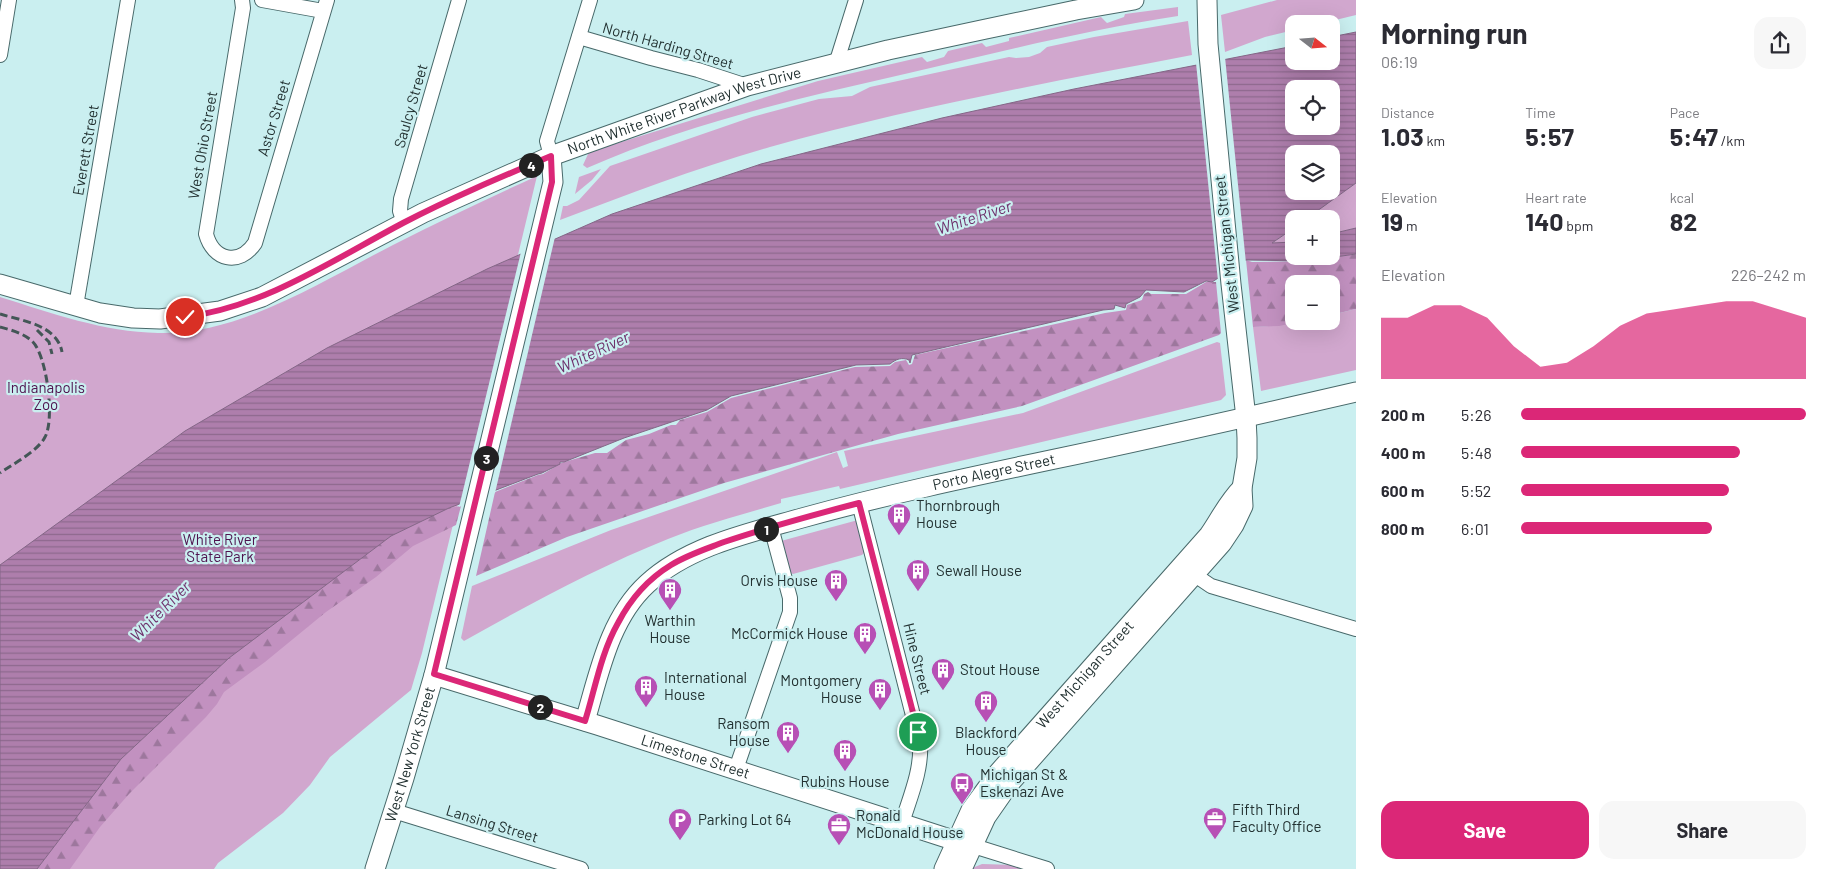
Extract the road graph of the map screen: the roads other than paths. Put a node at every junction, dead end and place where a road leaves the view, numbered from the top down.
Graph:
1 (9, 0) edge
2 (128, 0) edge
3 (242, 0) edge
4 (262, 0) edge
5 (459, 0) edge
6 (590, 0) edge
7 (856, 0) edge
8 (1134, 0) edge
9 (325, 5) edge
10 (1207, 6) edge
11 (579, 37) junction
12 (0, 55) edge
13 (836, 64) junction
14 (747, 86) junction
15 (551, 156) junction
16 (404, 222) junction
17 (252, 246) joint
18 (0, 284) edge
19 (76, 306) junction
20 (1356, 392) edge
21 (1246, 418) junction
22 (859, 503) junction
23 (771, 527) junction
24 (1188, 570) junction
25 (1356, 629) edge
26 (434, 674) junction
27 (585, 721) junction
28 (736, 769) junction
29 (394, 811) junction
30 (902, 823) junction
31 (964, 843) junction
32 (376, 869) edge
33 (580, 869) edge
34 (944, 869) edge
35 (962, 869) edge
36 (1047, 869) edge

1 - 12 street
2 - 19 street, Everett Street
3 - 17 street, West Ohio Street
4 - 9 street
5 - 16 street, Saulcy Street
6 - 11 street, West New York Street
7 - 13 street
8 - 13 main road, North White River Parkway West Drive
9 - 17 street, Astor Street
10 - 21 main road, West Michigan Street
11 - 14 street, North Harding Street
11 - 15 street, West New York Street
13 - 14 main road, North White River Parkway West Drive
14 - 15 main road, North White River Parkway West Drive
15 - 16 main road, North White River Parkway West Drive
15 - 26 main road, West New York Street
16 - 19 main road, North White River Parkway West Drive
18 - 19 main road, North White River Parkway West Drive
20 - 21 main road, Porto Alegre Street
21 - 22 main road, Porto Alegre Street
21 - 24 main road, West Michigan Street
22 - 23 main road, Porto Alegre Street
22 - 30 street, Hine Street
23 - 27 main road, Porto Alegre Street
23 - 28 street
24 - 25 street
24 - 31 main road, West Michigan Street
26 - 27 main road, Limestone Street
26 - 29 main road, West New York Street
27 - 28 main road, Limestone Street
28 - 30 main road, Limestone Street
29 - 32 main road, West New York Street
29 - 33 street, Lansing Street
30 - 31 main road, Limestone Street
31 - 34 main road, West Michigan Street
31 - 35 main road, West Michigan Street
31 - 36 street

